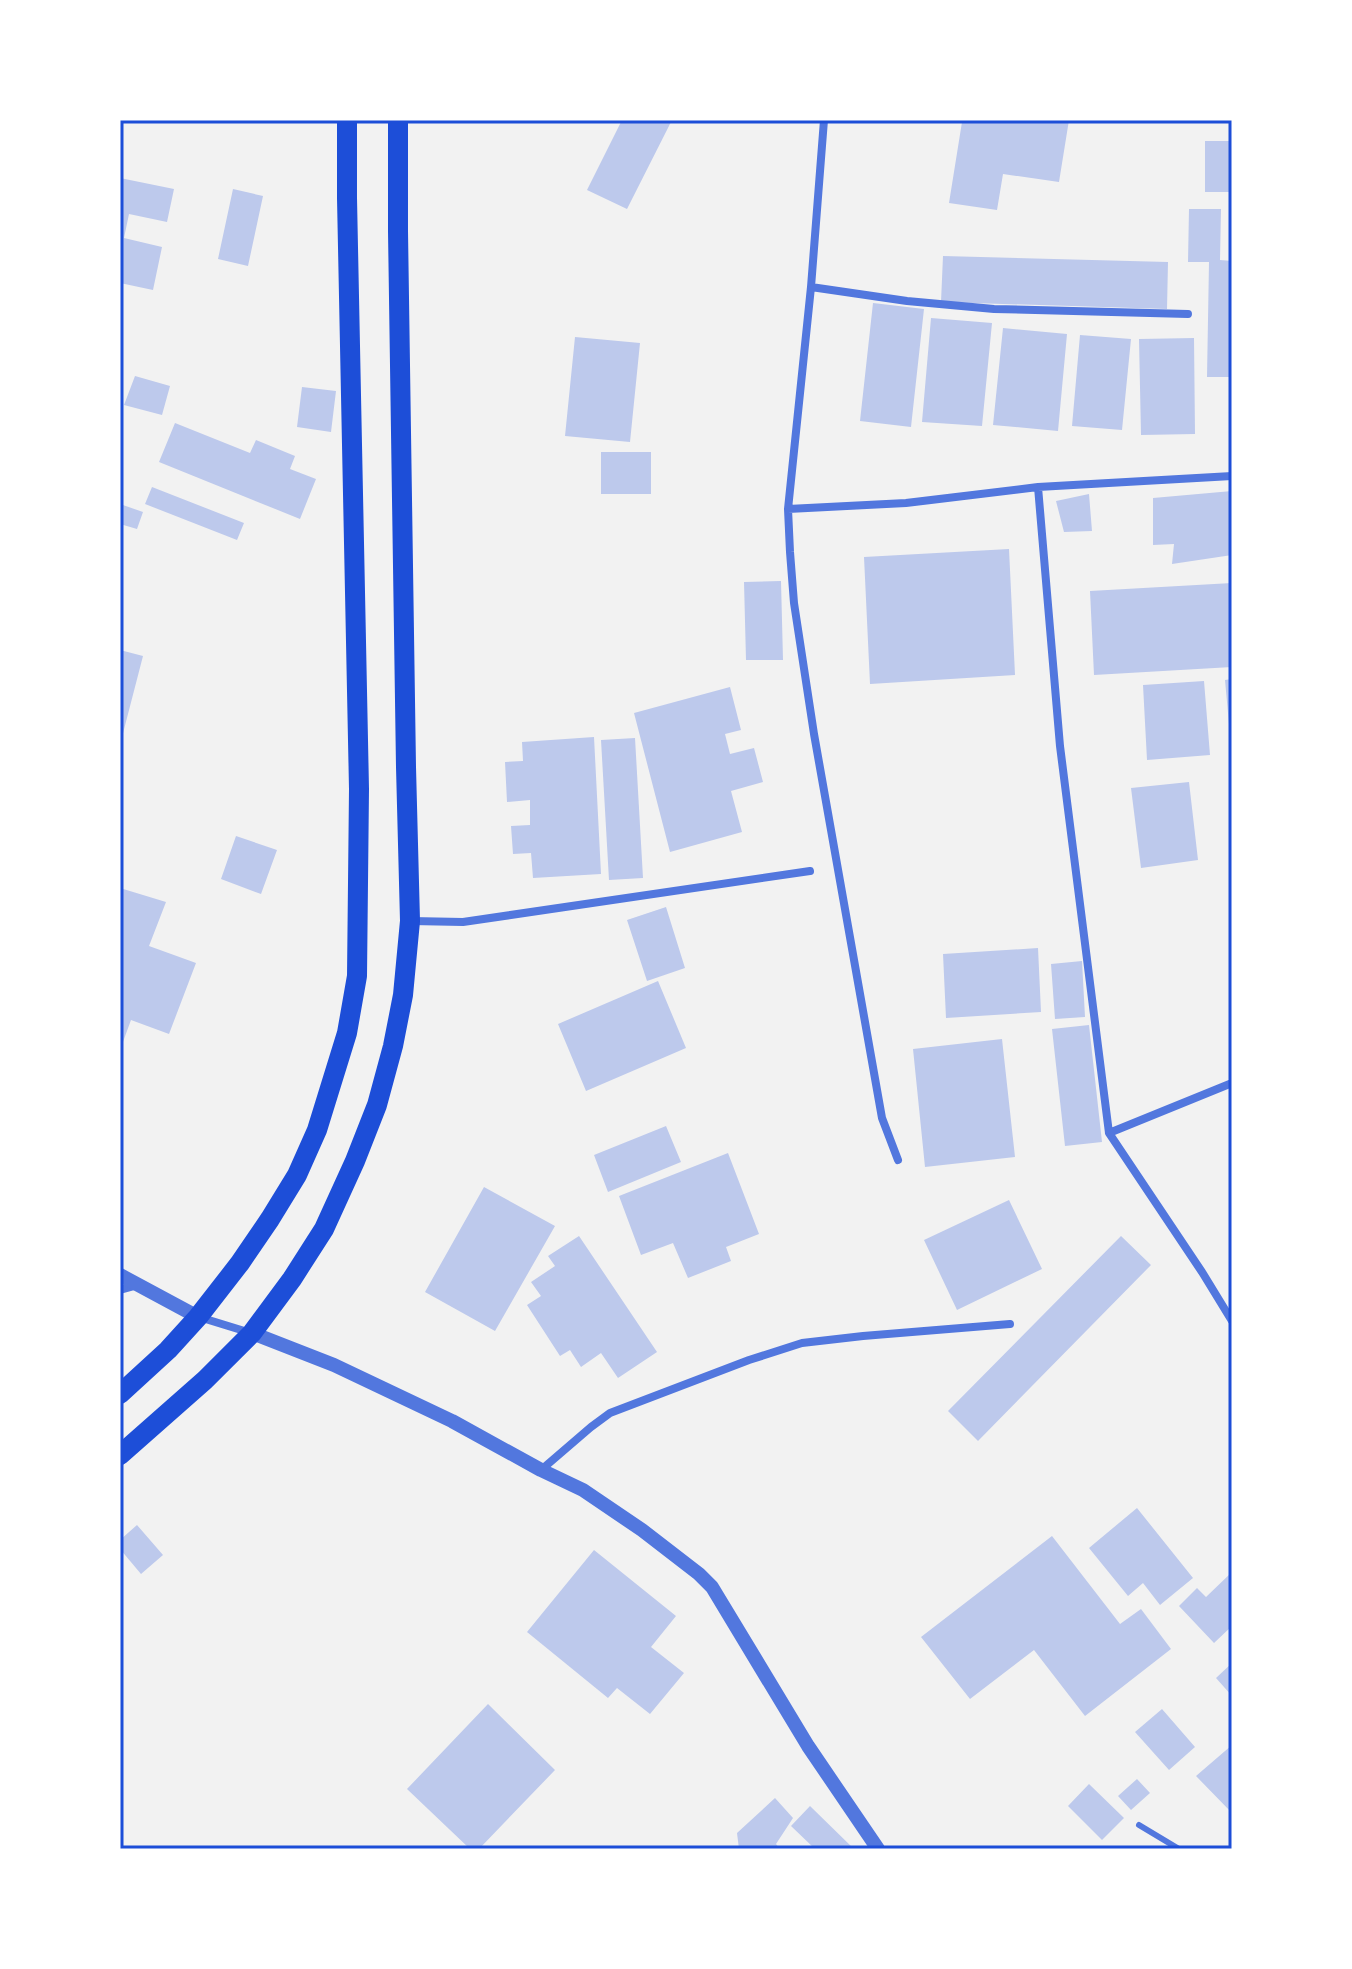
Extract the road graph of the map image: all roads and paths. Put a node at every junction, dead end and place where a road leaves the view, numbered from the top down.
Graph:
1 (347, 120) edge
2 (398, 120) edge
3 (824, 120) edge
4 (811, 287) junction
5 (1188, 314) dead end
6 (1232, 476) edge
7 (1038, 487) junction
8 (788, 509) junction
9 (810, 871) dead end
10 (410, 921) junction
11 (1232, 1083) edge
12 (1109, 1133) junction
13 (898, 1160) dead end
14 (120, 1275) edge
15 (138, 1285) junction
16 (120, 1290) edge
17 (198, 1317) junction
18 (1232, 1321) edge
19 (1010, 1324) dead end
20 (252, 1333) junction
21 (120, 1394) edge
22 (120, 1455) edge
23 (541, 1470) junction
24 (1139, 1825) dead end
25 (878, 1849) edge
26 (1179, 1849) edge

1 - 17 main road
2 - 10 main road
3 - 4 street
4 - 5 street
4 - 8 street
6 - 7 street
7 - 8 street
7 - 12 street
8 - 13 street
9 - 10 street
10 - 20 main road
11 - 12 street
12 - 18 street
14 - 15 street
15 - 16 street
15 - 17 street
17 - 20 street
17 - 21 main road
19 - 23 street
20 - 22 main road
20 - 23 street
23 - 25 street
24 - 26 lane

